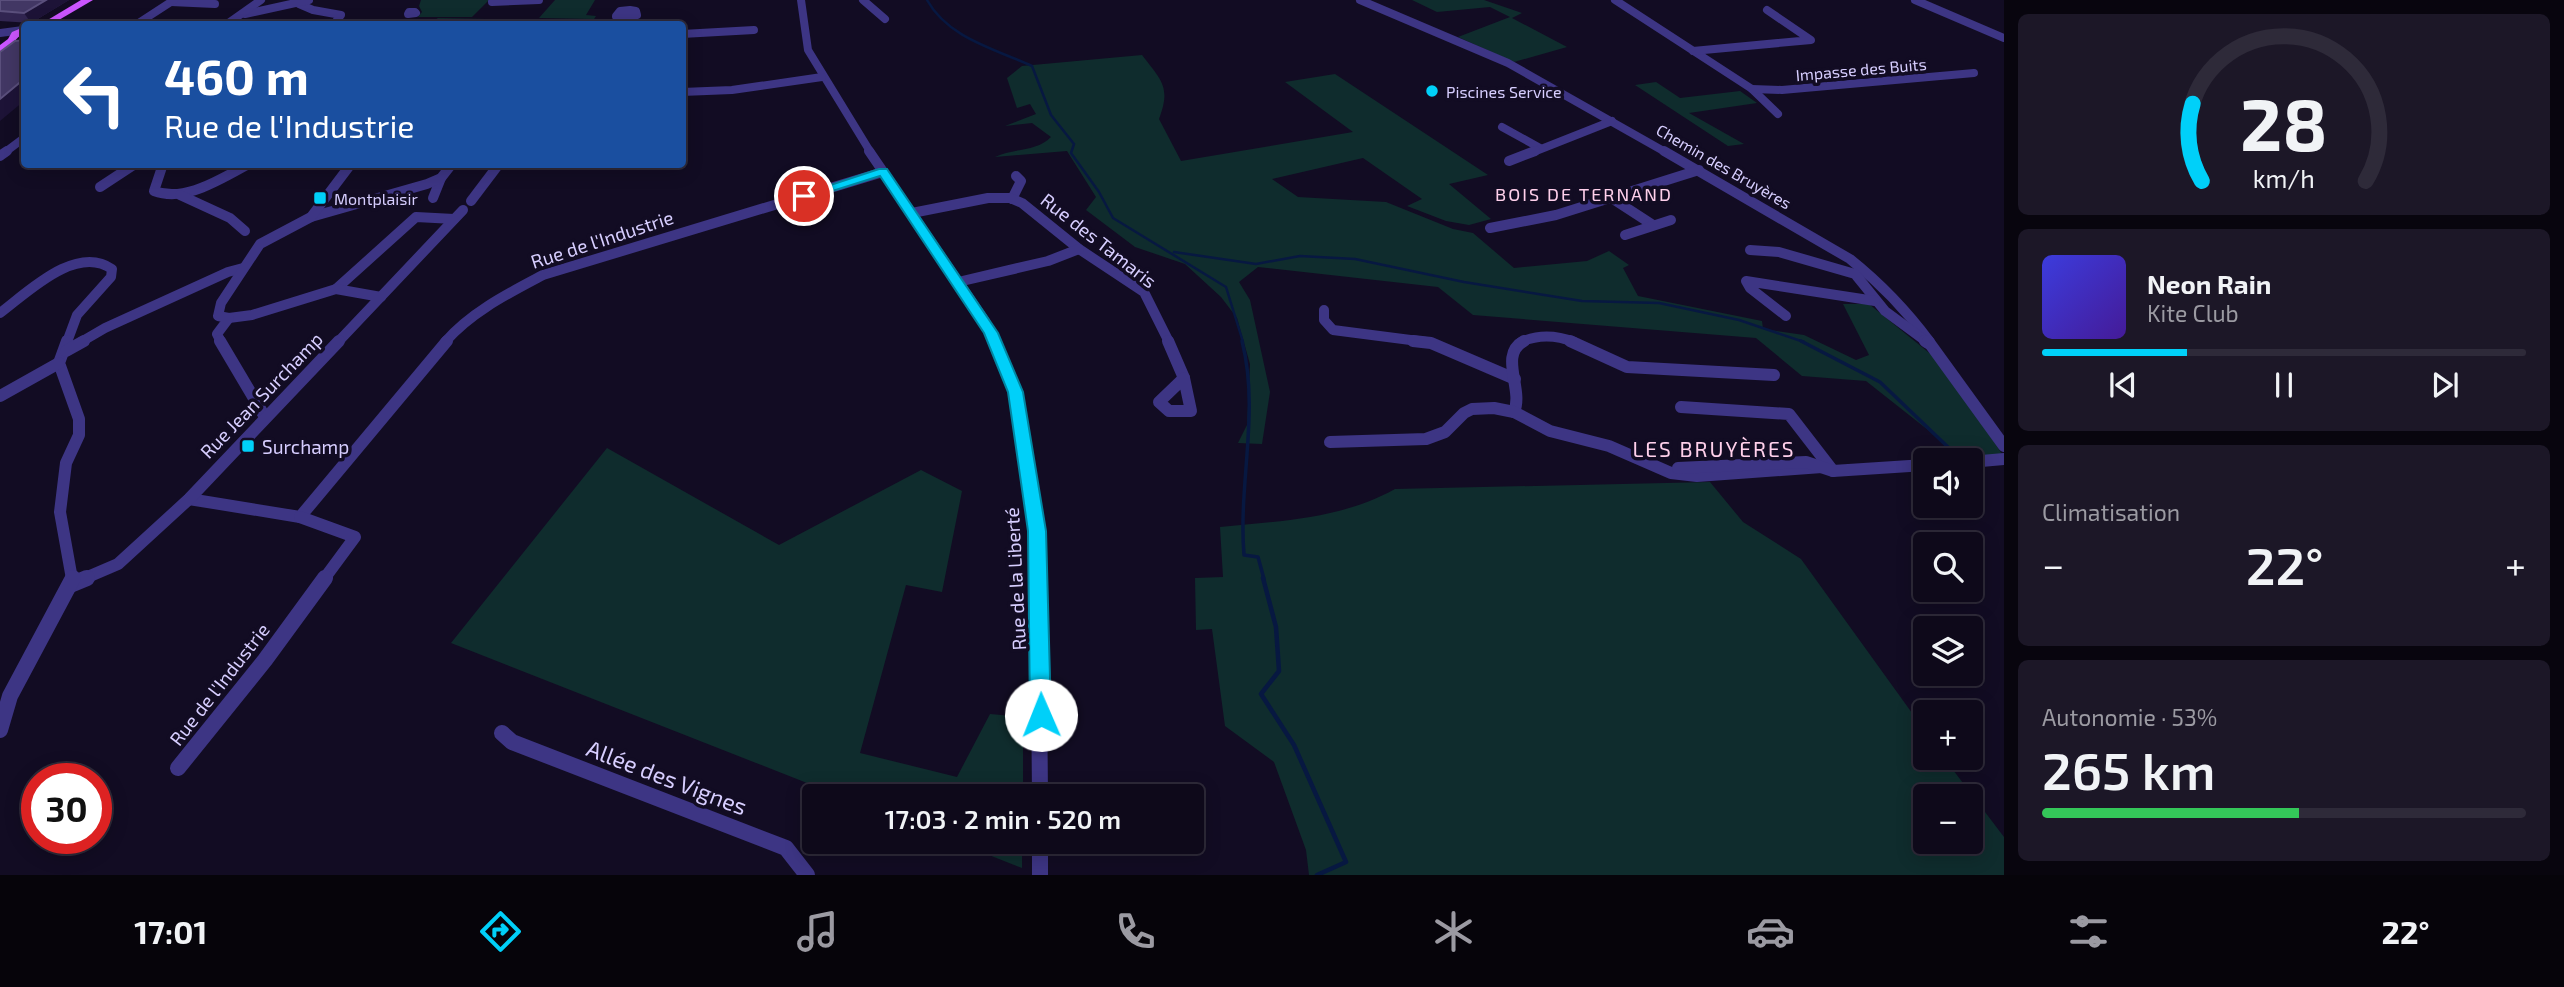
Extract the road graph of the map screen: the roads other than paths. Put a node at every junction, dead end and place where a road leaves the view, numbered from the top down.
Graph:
1 (81, 0) edge
2 (88, 0) edge
3 (261, 0) edge
4 (309, 0) edge
5 (539, 0) edge
6 (801, 0) edge
7 (863, 0) edge
8 (1360, 0) edge
9 (1615, 0) edge
10 (1915, 0) edge
11 (172, 1) edge
12 (633, 1) edge
13 (419, 2) dead end
14 (492, 2) dead end
15 (215, 4) dead end
16 (299, 4) junction
17 (623, 10) dead end
18 (1767, 10) dead end
19 (412, 12) dead end
20 (245, 14) junction
21 (885, 19) dead end
22 (45, 21) edge
23 (51, 21) edge
24 (142, 21) edge
25 (232, 21) edge
26 (336, 21) edge
27 (754, 30) dead end
28 (686, 34) edge
29 (16, 35) edge
30 (2004, 38) edge
31 (0, 51) edge
32 (1693, 51) junction
33 (1974, 73) dead end
34 (822, 77) junction
35 (1752, 89) junction
36 (686, 92) edge
37 (1777, 114) dead end
38 (1612, 121) junction
39 (1502, 127) dead end
40 (21, 140) edge
41 (1540, 148) junction
42 (2, 151) edge
43 (1509, 161) dead end
44 (129, 168) edge
45 (163, 168) edge
46 (240, 168) edge
47 (348, 168) edge
48 (450, 168) edge
49 (496, 168) edge
50 (1699, 170) junction
51 (883, 172) junction
52 (1016, 176) dead end
53 (441, 178) junction
54 (100, 187) dead end
55 (180, 195) junction
56 (433, 198) dead end
57 (1012, 199) junction
58 (1613, 199) junction
59 (425, 207) dead end
60 (912, 213) junction
61 (416, 217) junction
62 (311, 218) junction
63 (454, 219) junction
64 (1671, 220) dead end
65 (1653, 225) junction
66 (1490, 228) dead end
67 (1625, 235) dead end
68 (260, 244) junction
69 (1079, 249) junction
70 (1750, 250) dead end
71 (243, 268) junction
72 (1858, 271) junction
73 (958, 282) junction
74 (336, 289) junction
75 (381, 297) junction
76 (1875, 301) junction
77 (1324, 310) dead end
78 (0, 313) edge
79 (1786, 316) dead end
80 (229, 318) junction
81 (75, 322) junction
82 (105, 328) junction
83 (1935, 347) junction
84 (62, 357) junction
85 (1774, 375) dead end
86 (1184, 379) junction
87 (1515, 379) junction
88 (0, 396) edge
89 (1681, 407) dead end
90 (1514, 412) junction
91 (265, 417) junction
92 (1330, 442) dead end
93 (2004, 446) edge
94 (2004, 459) edge
95 (1983, 461) edge
96 (1913, 465) edge
97 (1827, 469) junction
98 (189, 499) junction
99 (300, 517) junction
100 (70, 585) junction
101 (0, 730) edge
102 (502, 733) dead end
103 (178, 768) dead end
104 (1040, 784) edge
105 (1040, 854) edge
106 (807, 875) edge
107 (1040, 875) edge

1 - 22 main road
2 - 23 main road
3 - 20 street
4 - 16 street
5 - 14 street
6 - 34 street, Rue de la Liberté
7 - 21 street
8 - 38 street, Chemin des Bruyères
9 - 32 street
10 - 30 street
11 - 15 street
11 - 24 street
12 - 17 street
13 - 19 street
16 - 20 street
16 - 26 street
18 - 32 street
20 - 25 street
27 - 28 street
29 - 31 main road
32 - 35 street
33 - 35 street, Impasse des Buits
34 - 36 street
34 - 51 street, Rue de la Liberté
35 - 37 street
38 - 41 street
38 - 50 street, Chemin des Bruyères
39 - 41 street
40 - 42 street
41 - 43 street
44 - 54 street
45 - 55 street
46 - 55 street
47 - 62 street
48 - 53 street
49 - 63 street, Rue Jean Surchamp
50 - 58 street
50 - 72 street, Chemin des Bruyères
51 - 60 street, Rue de la Liberté
51 - 99 street, Rue de l'Industrie
52 - 57 street
53 - 56 street
53 - 62 street
55 - 68 street
57 - 60 street, Rue des Tamaris
57 - 69 street, Rue des Tamaris
58 - 65 street
58 - 66 street
59 - 61 street
60 - 73 street, Rue de la Liberté
61 - 63 street
61 - 74 street
62 - 68 street
63 - 75 street, Rue Jean Surchamp
64 - 65 street
65 - 67 street
68 - 71 street
69 - 73 street
69 - 86 street, Rue des Tamaris
70 - 72 street
71 - 80 street
71 - 82 street
72 - 76 street
72 - 83 street, Chemin des Bruyères
73 - 104 street, Rue de la Liberté
74 - 75 street
74 - 80 street
75 - 91 street, Rue Jean Surchamp
76 - 79 street
76 - 83 street
77 - 87 street
78 - 81 street
80 - 91 street
81 - 82 street
81 - 84 street
82 - 84 street
83 - 93 street, Chemin des Bruyères
84 - 88 street
84 - 100 street
85 - 87 street
86 - 86 street, Rue des Tamaris
87 - 90 street
89 - 97 street
90 - 92 street
90 - 97 street
91 - 98 street, Rue Jean Surchamp
94 - 95 street
96 - 97 street
98 - 99 street, Rue de l'Industrie
98 - 100 street, Rue Jean Surchamp
99 - 103 street, Rue de l'Industrie
100 - 101 street
102 - 106 street, Allée des Vignes
105 - 107 street

